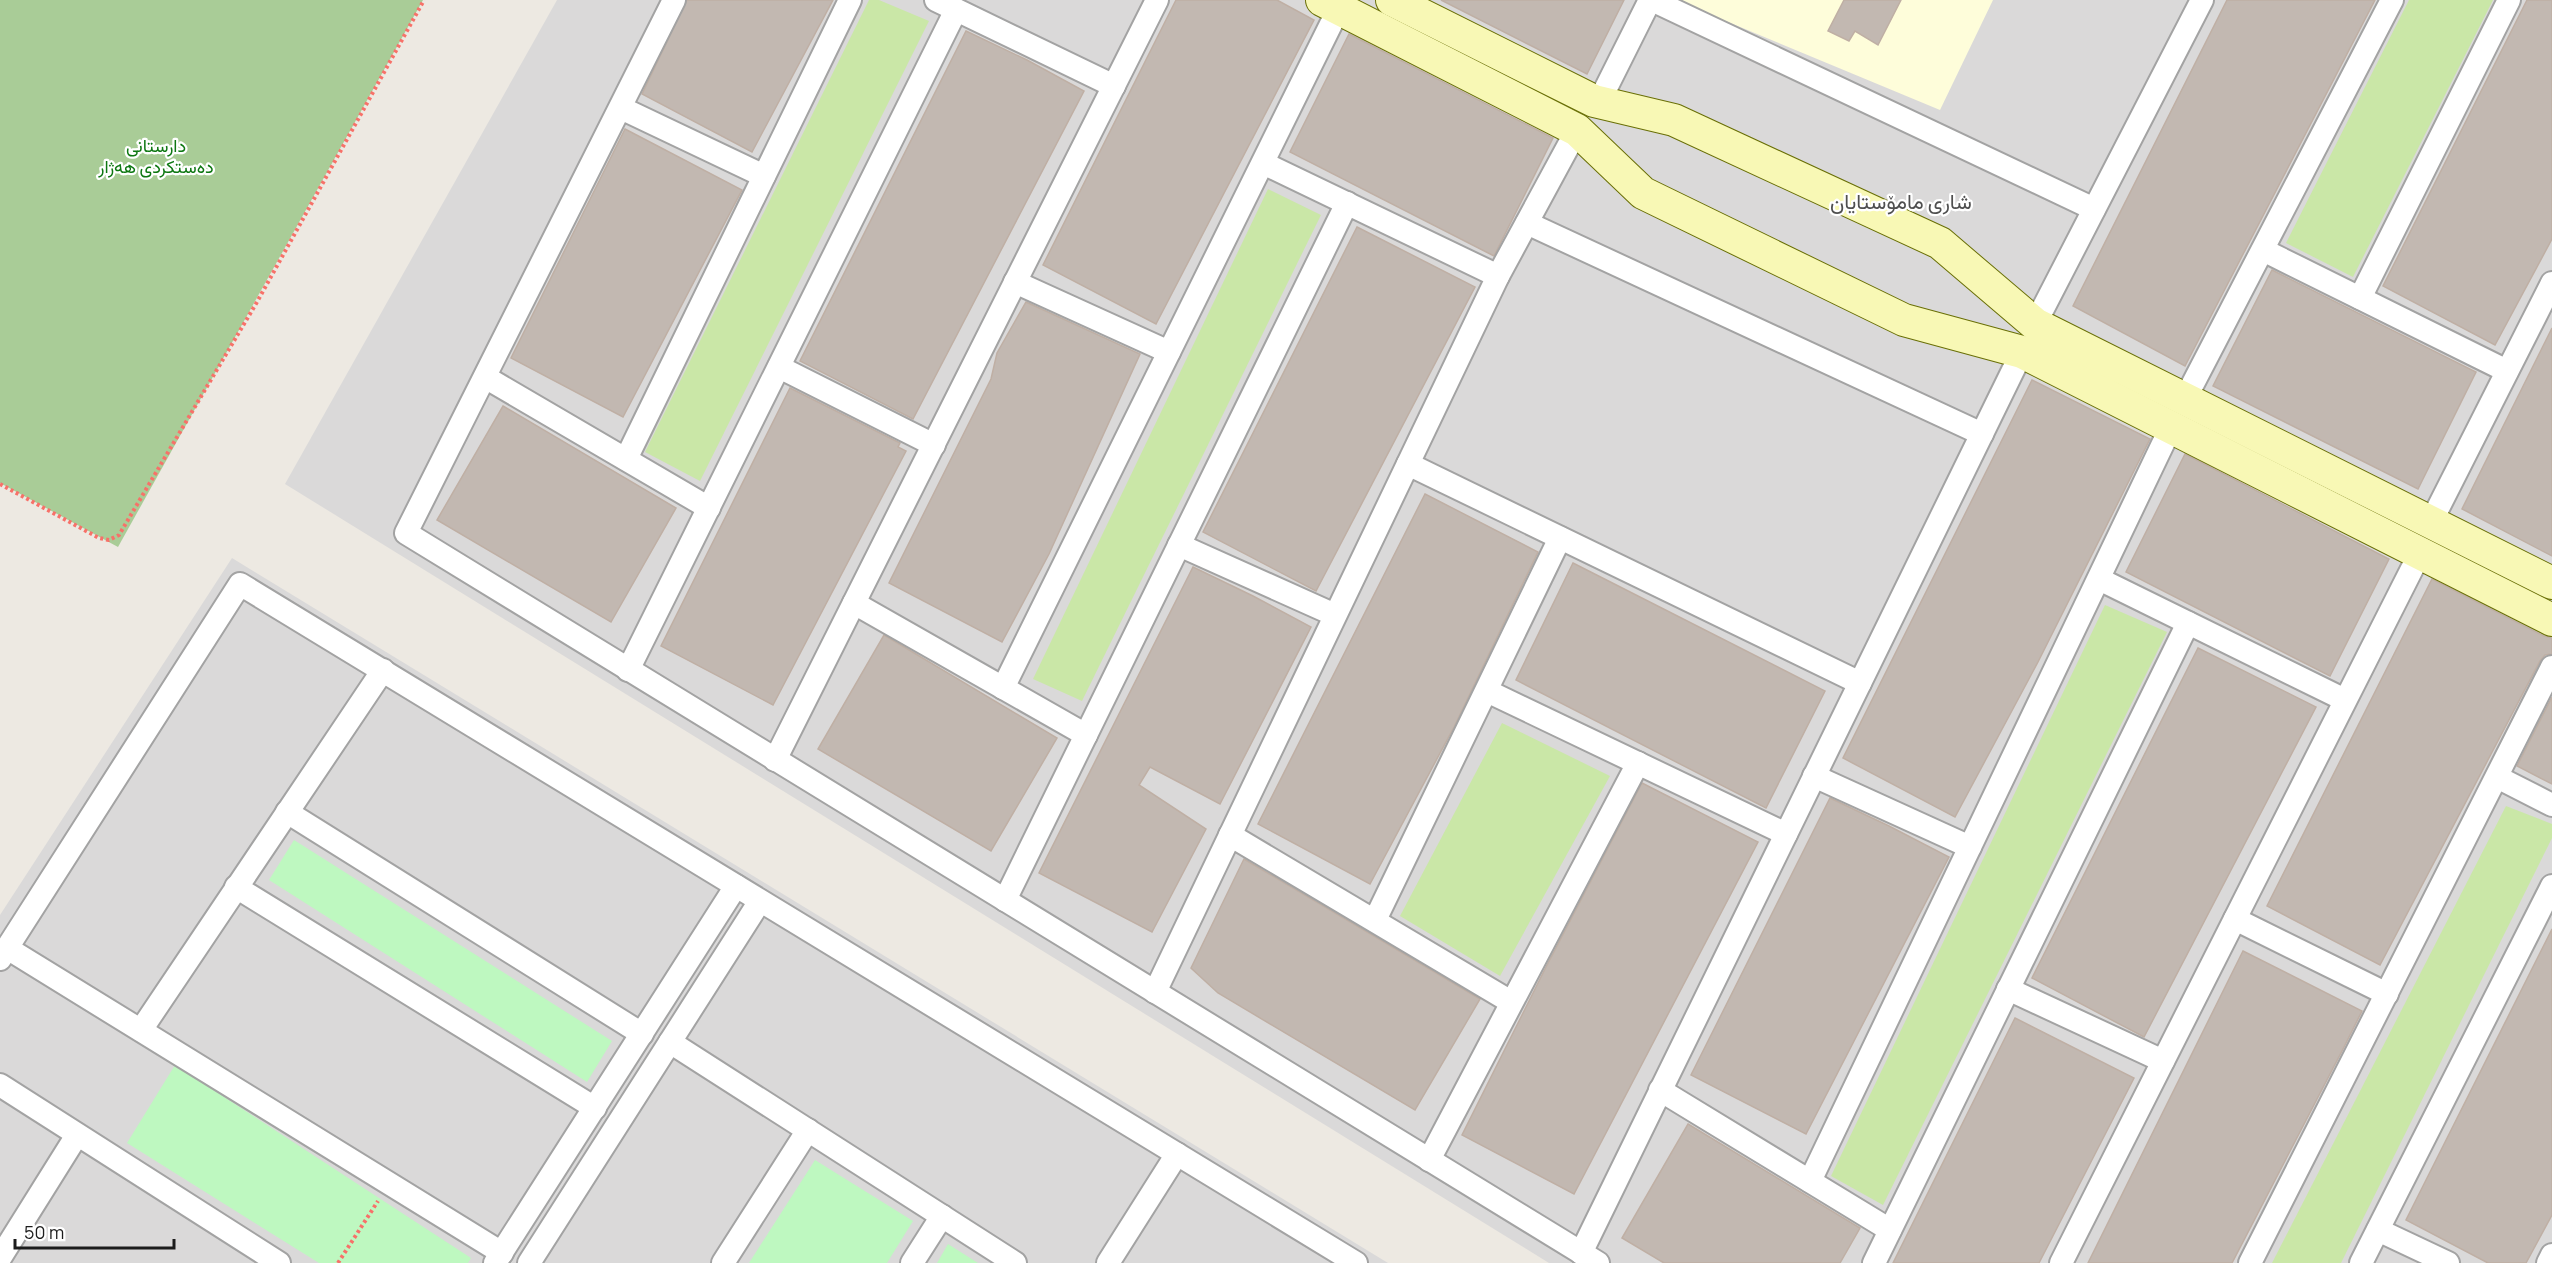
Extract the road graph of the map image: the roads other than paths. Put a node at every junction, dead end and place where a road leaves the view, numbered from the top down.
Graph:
1 (674, 0) edge
2 (850, 0) edge
3 (936, 0) edge
4 (1157, 0) edge
5 (1392, 0) edge
6 (1651, 0) edge
7 (2202, 0) edge
8 (2392, 0) edge
9 (2509, 0) edge
10 (1331, 4) edge
11 (957, 10) junction
12 (1114, 86) junction
13 (1599, 102) junction
14 (621, 108) junction
15 (1577, 130) junction
16 (1263, 162) junction
17 (764, 176) junction
18 (1347, 203) junction
19 (2094, 209) junction
20 (1527, 223) junction
21 (2263, 250) junction
22 (1498, 276) junction
23 (1016, 282) junction
24 (2552, 283) edge
25 (2360, 298) junction
26 (2035, 324) junction
27 (1169, 352) junction
28 (2022, 352) junction
29 (2098, 355) junction
30 (779, 368) junction
31 (2507, 371) junction
32 (485, 377) junction
33 (2084, 384) junction
34 (2185, 399) junction
35 (2171, 427) junction
36 (1982, 434) junction
37 (934, 445) junction
38 (626, 459) junction
39 (1408, 464) junction
40 (709, 508) junction
41 (2431, 522) junction
42 (1560, 538) junction
43 (1179, 545) junction
44 (2420, 553) junction
45 (2099, 579) junction
46 (2552, 583) edge
47 (854, 603) junction
48 (1335, 615) junction
49 (2552, 620) edge
50 (2188, 623) junction
51 (2552, 667) edge
52 (382, 670) junction
53 (628, 670) junction
54 (1860, 683) junction
55 (1003, 688) junction
56 (1487, 691) junction
57 (2345, 700) junction
58 (1086, 735) junction
59 (776, 760) junction
60 (1638, 763) junction
61 (1814, 776) junction
62 (2497, 777) junction
63 (2552, 805) edge
64 (287, 812) junction
65 (1786, 834) junction
66 (1230, 835) junction
67 (1970, 847) junction
68 (736, 886) junction
69 (2552, 886) edge
70 (236, 887) junction
71 (1005, 900) junction
72 (760, 901) junction
73 (2235, 919) junction
74 (1375, 921) junction
75 (4, 953) edge
76 (2008, 989) junction
77 (1155, 992) junction
78 (2387, 994) junction
79 (1511, 1002) junction
80 (661, 1004) junction
81 (685, 1019) junction
82 (141, 1030) junction
83 (642, 1034) junction
84 (670, 1042) junction
85 (2163, 1061) junction
86 (0, 1085) edge
87 (1660, 1090) junction
88 (595, 1108) junction
89 (808, 1130) junction
90 (77, 1135) junction
91 (1177, 1154) junction
92 (1429, 1160) junction
93 (555, 1169) junction
94 (1810, 1181) junction
95 (580, 1184) junction
96 (942, 1216) junction
97 (1890, 1230) junction
98 (2378, 1230) junction
99 (2552, 1255) edge
100 (0, 1258) edge
101 (499, 1258) edge
102 (1589, 1258) edge
103 (279, 1263) edge
104 (529, 1263) edge
105 (723, 1263) edge
106 (912, 1263) edge
107 (1015, 1263) edge
108 (1108, 1263) edge
109 (1356, 1263) edge
110 (1874, 1263) edge
111 (2061, 1263) edge
112 (2250, 1263) edge
113 (2361, 1263) edge
114 (2448, 1263) edge
115 (2548, 1263) edge

1 - 14 street
2 - 17 street
3 - 11 street
4 - 12 street
5 - 13 street
6 - 13 street
6 - 19 street
7 - 19 street
8 - 21 street
9 - 25 street
10 - 15 street
10 - 16 street
11 - 12 street
11 - 30 street
12 - 23 street
13 - 26 street
14 - 17 street
14 - 32 street
15 - 20 street
15 - 28 street
16 - 18 street
16 - 27 street
17 - 38 street
18 - 22 street
18 - 43 street
19 - 26 street
20 - 22 street
20 - 36 street
21 - 25 street
21 - 34 street
22 - 39 street
23 - 27 street
23 - 37 street
24 - 31 street
25 - 31 street
26 - 29 street
27 - 55 street
28 - 33 street
28 - 36 street
29 - 33 street
29 - 34 street
30 - 37 street
30 - 40 street
31 - 41 street
32 - 38 street
32 - 53 street
33 - 35 street
34 - 41 street
35 - 44 street
35 - 45 street
36 - 54 street
37 - 47 street
38 - 40 street
39 - 42 street
39 - 48 street
40 - 53 street
41 - 46 street
42 - 54 street
42 - 56 street
43 - 48 street
43 - 58 street
44 - 49 street
44 - 57 street
45 - 50 street
45 - 67 street
47 - 55 street
47 - 59 street
48 - 66 street
50 - 57 street
50 - 76 street
51 - 62 street
52 - 64 street
52 - 68 street
52 - 75 street
53 - 59 street
54 - 61 street
55 - 58 street
56 - 60 street
56 - 74 street
57 - 73 street
58 - 71 street
59 - 71 street
60 - 65 street
60 - 79 street
61 - 65 street
61 - 67 street
62 - 63 street
62 - 78 street
64 - 70 street
64 - 83 street
65 - 87 street
66 - 74 street
66 - 77 street
67 - 94 street
68 - 72 street
68 - 80 street
69 - 98 street
70 - 82 street
70 - 88 street
71 - 77 street
72 - 81 street
72 - 91 street
73 - 78 street
73 - 85 street
74 - 79 street
75 - 82 street
76 - 85 street
76 - 97 street
77 - 92 street
78 - 112 street
79 - 92 street
80 - 81 street
80 - 83 street
81 - 84 street
82 - 101 street
83 - 88 street
84 - 89 street
84 - 95 street
85 - 111 street
86 - 90 street
87 - 94 street
87 - 102 street
88 - 93 street
89 - 96 street
89 - 105 street
90 - 100 street
90 - 103 street
91 - 108 street
91 - 109 street
92 - 102 street
93 - 95 street
93 - 101 street
94 - 97 street
95 - 104 street
96 - 106 street
96 - 107 street
97 - 110 street
98 - 113 street
98 - 114 street
99 - 115 street

